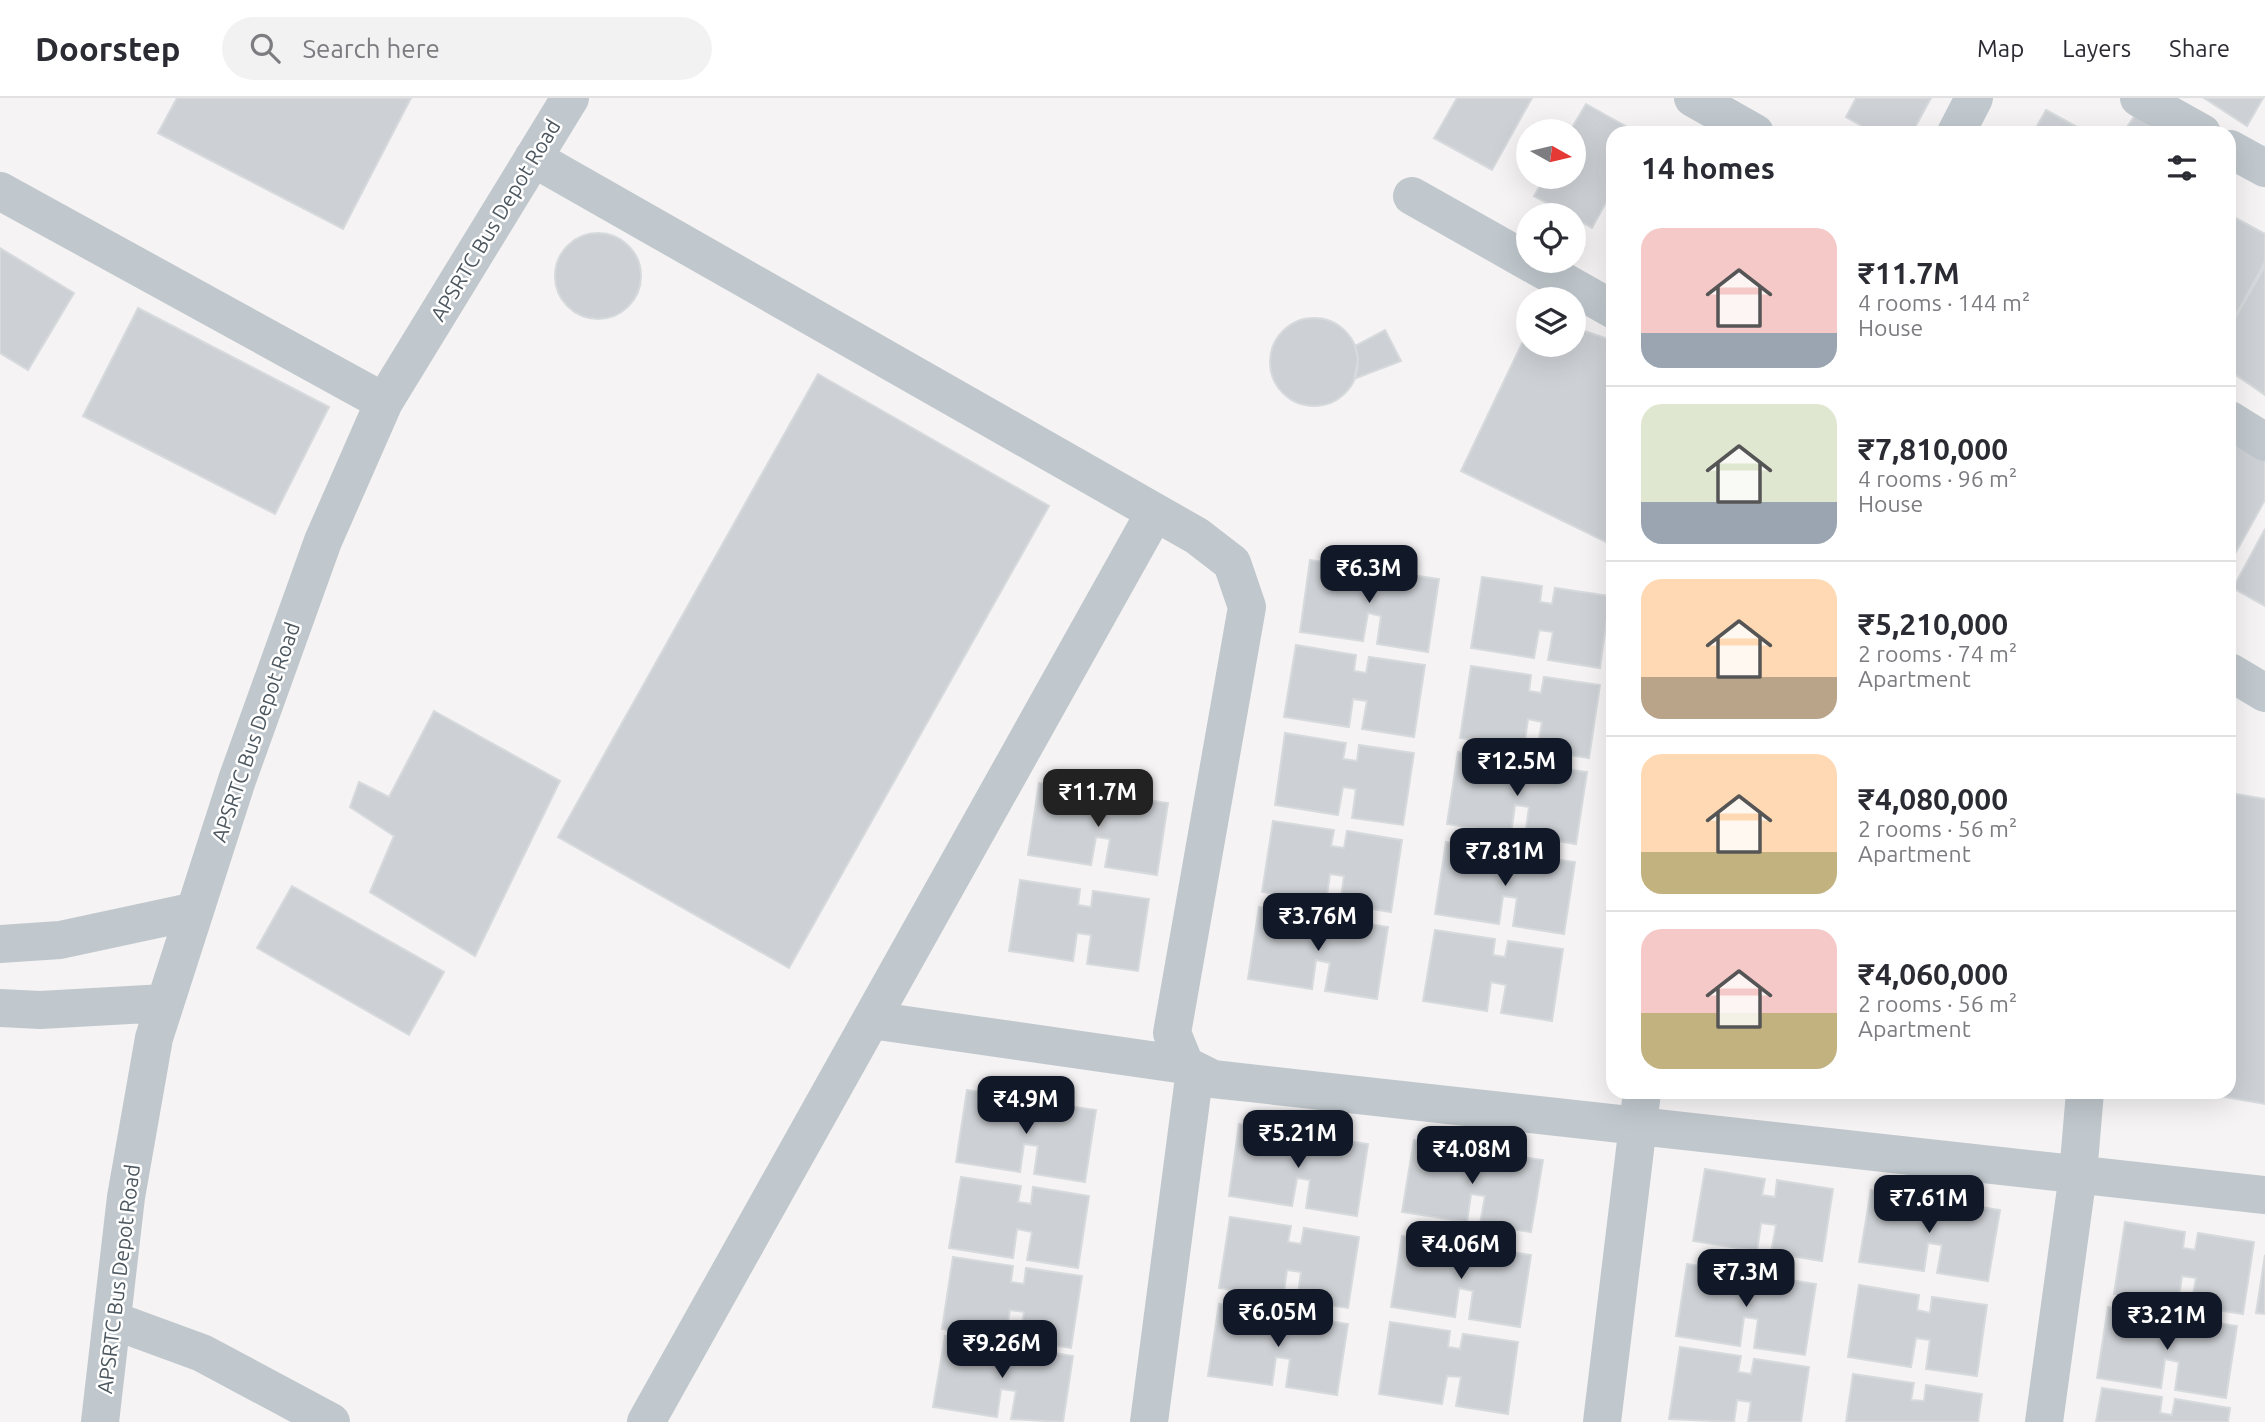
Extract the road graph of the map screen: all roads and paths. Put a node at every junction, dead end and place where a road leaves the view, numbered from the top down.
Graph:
1 (570, 98) edge
2 (1693, 98) edge
3 (1974, 98) edge
4 (2139, 98) edge
5 (1743, 126) edge
6 (1960, 126) edge
7 (2189, 126) edge
8 (2236, 152) edge
9 (533, 158) junction
10 (2265, 168) edge
11 (0, 191) edge
12 (1412, 196) dead end
13 (1606, 305) edge
14 (384, 402) junction
15 (2236, 424) edge
16 (2265, 442) edge
17 (1155, 512) junction
18 (2236, 676) edge
19 (2265, 693) edge
20 (195, 911) junction
21 (0, 944) edge
22 (165, 1003) junction
23 (0, 1009) edge
24 (871, 1020) junction
25 (1190, 1068) junction
26 (2084, 1099) edge
27 (1640, 1109) edge
28 (2078, 1174) junction
29 (2265, 1195) edge
30 (112, 1320) junction
31 (100, 1422) edge
32 (331, 1422) edge
33 (646, 1422) edge
34 (1149, 1422) edge
35 (1602, 1422) edge
36 (2044, 1422) edge

1 - 9 street, APSRTC Bus Depot Road
2 - 5 street
3 - 6 street
4 - 7 street
8 - 10 street
9 - 14 street, APSRTC Bus Depot Road
9 - 17 street
11 - 14 street
12 - 13 street
14 - 20 street, APSRTC Bus Depot Road
15 - 16 street
17 - 24 street
17 - 25 street
18 - 19 street
20 - 21 street
20 - 22 street, APSRTC Bus Depot Road
22 - 23 street
22 - 30 street, APSRTC Bus Depot Road
24 - 25 street
24 - 33 street
25 - 27 street
25 - 34 street
26 - 28 street
27 - 28 street
27 - 35 street
28 - 29 street
28 - 36 street
30 - 31 street, APSRTC Bus Depot Road
30 - 32 street

